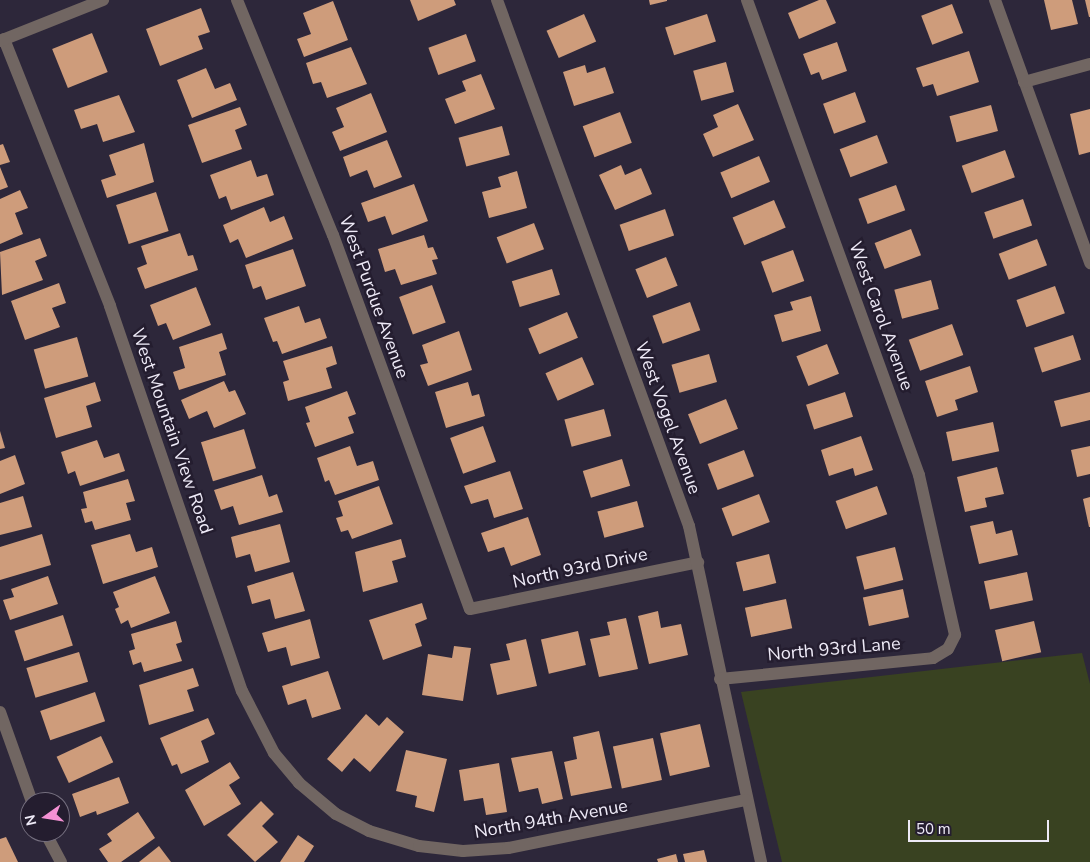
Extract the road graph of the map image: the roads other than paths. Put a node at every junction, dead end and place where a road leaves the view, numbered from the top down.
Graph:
1 (103, 0) edge
2 (236, 0) edge
3 (497, 0) edge
4 (747, 0) edge
5 (995, 0) edge
6 (2, 40) edge
7 (1090, 64) edge
8 (1024, 82) junction
9 (1090, 263) edge
10 (698, 562) junction
11 (470, 609) joint
12 (948, 649) joint
13 (720, 679) junction
14 (0, 712) edge
15 (28, 792) edge
16 (746, 800) junction
17 (336, 814) joint
18 (50, 842) edge
19 (61, 862) edge
20 (761, 862) edge

1 - 6 street
2 - 11 street, West Purdue Avenue
3 - 10 street, West Vogel Avenue
4 - 12 street, West Carol Avenue
5 - 8 street
6 - 17 street, West Mountain View Road
7 - 8 street
8 - 9 street
10 - 11 street, North 93rd Drive
10 - 13 street, West Vogel Avenue
12 - 13 street, North 93rd Lane
13 - 16 street, West Vogel Avenue
14 - 15 street
16 - 17 street, North 94th Avenue
16 - 20 street, West Vogel Avenue
18 - 19 street

